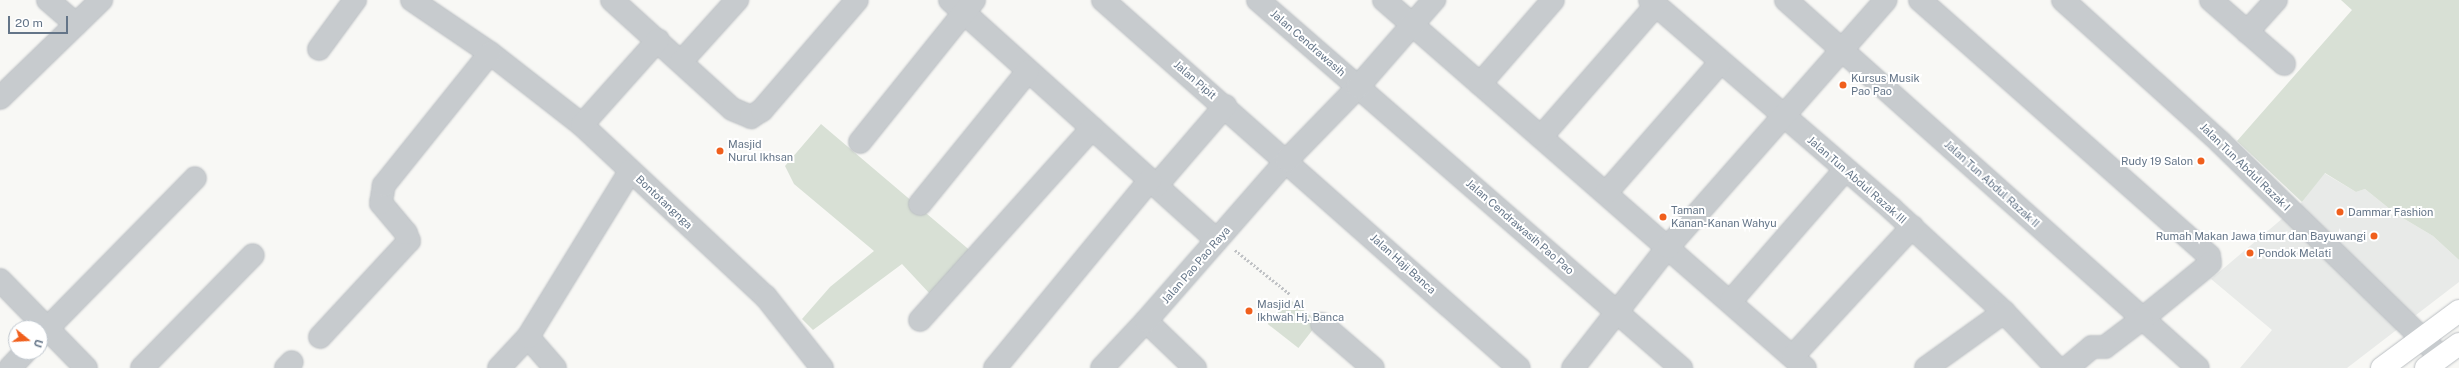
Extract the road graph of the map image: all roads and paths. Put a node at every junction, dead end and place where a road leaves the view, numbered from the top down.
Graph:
1 (48, 0) edge
2 (101, 0) edge
3 (355, 0) edge
4 (412, 0) edge
5 (613, 0) edge
6 (737, 0) edge
7 (857, 0) edge
8 (1103, 0) edge
9 (1258, 0) edge
10 (1384, 0) edge
11 (1434, 0) edge
12 (1553, 0) edge
13 (1786, 0) edge
14 (1886, 0) edge
15 (1920, 0) edge
16 (2063, 0) edge
17 (2211, 0) edge
18 (2276, 0) edge
19 (1653, 2) edge
20 (962, 4) edge
21 (76, 24) junction
22 (1412, 25) junction
23 (2247, 32) junction
24 (658, 40) junction
25 (319, 49) dead end
26 (1842, 50) junction
27 (490, 53) junction
28 (681, 62) junction
29 (1720, 63) junction
30 (2284, 64) dead end
31 (1028, 71) junction
32 (1480, 84) junction
33 (1358, 87) junction
34 (0, 98) edge
35 (1225, 106) junction
36 (1783, 115) junction
37 (582, 125) junction
38 (1092, 128) junction
39 (1541, 137) junction
40 (860, 142) dead end
41 (1287, 160) junction
42 (1845, 170) junction
43 (630, 171) junction
44 (195, 178) dead end
45 (1153, 183) junction
46 (1606, 193) junction
47 (920, 204) dead end
48 (1912, 227) junction
49 (1218, 239) junction
50 (1668, 247) junction
51 (253, 255) dead end
52 (0, 280) edge
53 (1290, 294) dead end
54 (1731, 301) junction
55 (1618, 311) junction
56 (2459, 311) edge
57 (2004, 312) junction
58 (2142, 319) junction
59 (34, 320) edge
60 (920, 320) dead end
61 (1146, 322) junction
62 (1322, 324) dead end
63 (48, 328) edge
64 (48, 335) edge
65 (320, 336) dead end
66 (528, 337) junction
67 (2422, 340) junction
68 (2459, 344) edge
69 (18, 360) edge
70 (1799, 362) edge
71 (2433, 363) edge
72 (10, 368) edge
73 (86, 368) edge
74 (142, 368) edge
75 (499, 368) edge
76 (555, 368) edge
77 (822, 368) edge
78 (995, 368) edge
79 (1102, 368) edge
80 (1195, 368) edge
81 (1373, 368) edge
82 (1519, 368) edge
83 (1573, 368) edge
84 (1681, 368) edge
85 (1926, 368) edge
86 (2057, 368) edge
87 (2067, 368) edge
88 (2198, 368) edge
89 (2382, 368) edge

1 - 21 street
2 - 21 street
3 - 25 street
4 - 27 street, Bontotangnga
5 - 24 street
6 - 28 street
7 - 28 street
8 - 35 street, Jalan Pipit
9 - 33 street, Jalan Cendrawasih
10 - 22 street
11 - 22 street, Jalan Pao Pao Raya
12 - 32 street
13 - 26 street, Jalan Tun Abdul Razak II
14 - 26 street
15 - 58 street
16 - 67 street, Jalan Tun Abdul Razak I
17 - 23 street
18 - 23 street
19 - 29 street, Jalan Tun Abdul Razak III
19 - 39 street
20 - 31 street
20 - 40 street
21 - 34 street
22 - 32 street
22 - 33 street, Jalan Pao Pao Raya
23 - 30 street
24 - 28 street
24 - 37 street
26 - 36 street
26 - 58 street, Jalan Tun Abdul Razak II
27 - 37 street, Bontotangnga
27 - 65 street
29 - 36 street, Jalan Tun Abdul Razak III
29 - 46 street
31 - 38 street
31 - 47 street
32 - 39 street
33 - 41 street, Jalan Pao Pao Raya
33 - 55 street, Jalan Cendrawasih Pao Pao
35 - 41 street, Jalan Pipit
35 - 45 street
36 - 42 street, Jalan Tun Abdul Razak III
36 - 50 street
37 - 43 street, Bontotangnga
38 - 45 street
38 - 60 street
39 - 46 street
41 - 49 street, Jalan Pao Pao Raya
41 - 82 street, Jalan Haji Banca
42 - 48 street, Jalan Tun Abdul Razak III
42 - 54 street
43 - 66 street
43 - 77 street, Bontotangnga
44 - 63 street
45 - 49 street
45 - 78 street
46 - 50 street
48 - 57 street, Jalan Tun Abdul Razak III
48 - 70 street
49 - 53 path
49 - 61 street, Jalan Pao Pao Raya
50 - 54 street
50 - 55 street
51 - 74 street
52 - 59 street
54 - 70 street
55 - 83 street
55 - 84 street, Jalan Cendrawasih Pao Pao
56 - 67 main road
57 - 85 street
57 - 86 street, Jalan Tun Abdul Razak III
58 - 87 street
58 - 88 street, Jalan Tun Abdul Razak II
61 - 79 street, Jalan Pao Pao Raya
61 - 80 street
62 - 81 street
64 - 73 street
66 - 75 street
66 - 76 street
67 - 71 street, Jalan Tun Abdul Razak I
67 - 89 main road
68 - 71 main road
69 - 72 street

